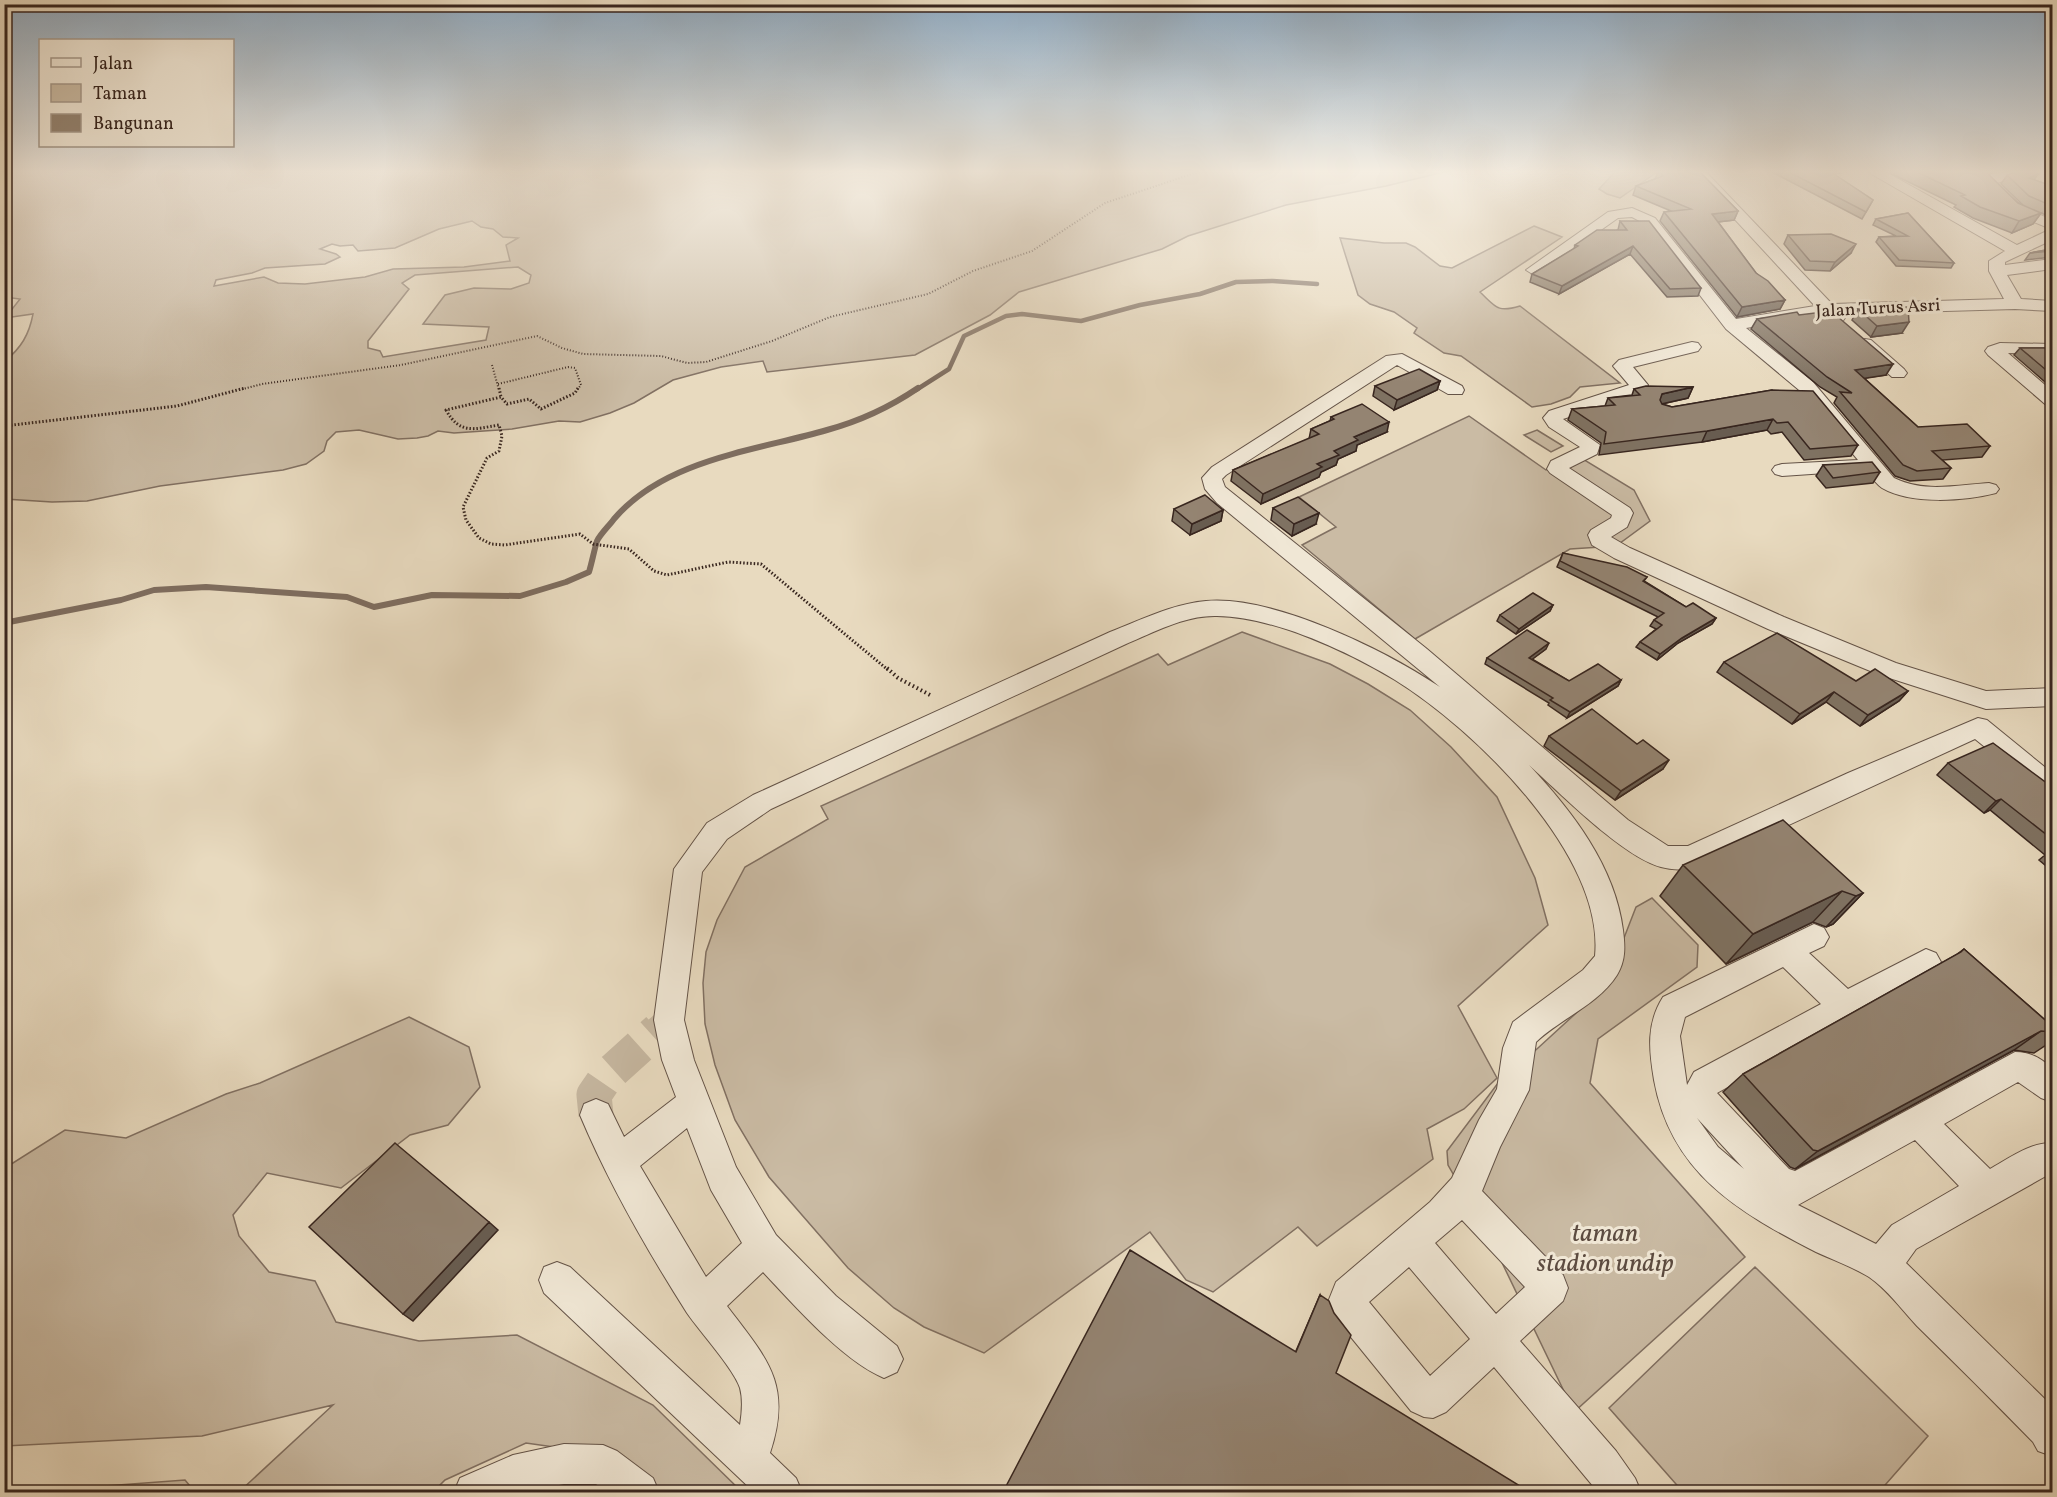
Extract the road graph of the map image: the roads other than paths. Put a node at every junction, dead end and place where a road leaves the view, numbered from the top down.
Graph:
1 (1574, 242) edge
2 (1666, 242) edge
3 (1766, 242) edge
4 (1969, 242) edge
5 (2002, 242) edge
6 (2035, 242) edge
7 (2017, 250) junction
8 (1990, 259) junction
9 (2052, 264) edge
10 (1534, 270) edge
11 (2015, 304) junction
12 (2052, 306) edge
13 (1826, 309) junction
14 (1732, 325) junction
15 (1692, 347) dead end
16 (2052, 349) edge
17 (1898, 373) dead end
18 (1806, 386) junction
19 (1455, 390) dead end
20 (1782, 390) edge
21 (2052, 400) edge
22 (1873, 463) junction
23 (1782, 470) dead end
24 (1989, 489) dead end
25 (2052, 697) edge
26 (1986, 700) junction
27 (1978, 727) junction
28 (2052, 787) edge
29 (1926, 962) dead end
30 (1844, 1006) junction
31 (2052, 1087) edge
32 (693, 1104) junction
33 (596, 1115) tunnel mouth
34 (1917, 1120) junction
35 (2052, 1160) edge
36 (619, 1162) junction
37 (1986, 1189) junction
38 (1462, 1195) junction
39 (1411, 1242) junction
40 (764, 1247) junction
41 (1882, 1265) junction
42 (557, 1280) dead end
43 (703, 1304) junction
44 (1497, 1340) junction
45 (884, 1359) dead end
46 (2052, 1437) edge
47 (748, 1459) junction
48 (474, 1492) edge
49 (639, 1492) edge
50 (782, 1492) edge
51 (1621, 1492) edge

1 - 10 street
2 - 14 street
3 - 13 street
4 - 8 street
5 - 7 street
6 - 7 street
7 - 8 street
8 - 9 street
8 - 11 street
11 - 12 street, Jalan Turus Asri
11 - 13 street, Jalan Turus Asri
13 - 14 street, Jalan Turus Asri
13 - 17 street
14 - 18 street
15 - 26 street
16 - 21 street
18 - 20 street
18 - 22 street
19 - 27 street
22 - 23 street
22 - 24 street
25 - 26 street
26 - 27 street
27 - 28 street
29 - 30 street
30 - 34 street
30 - 41 street
31 - 34 street
32 - 36 street
32 - 38 street
32 - 40 street
33 - 36 street
34 - 37 street
35 - 37 street
36 - 43 street
37 - 41 street
38 - 39 street
38 - 44 street
39 - 44 street
39 - 44 street
40 - 43 street
40 - 45 street
41 - 46 street
42 - 47 street
43 - 47 street
44 - 51 street
47 - 50 street
48 - 49 street

